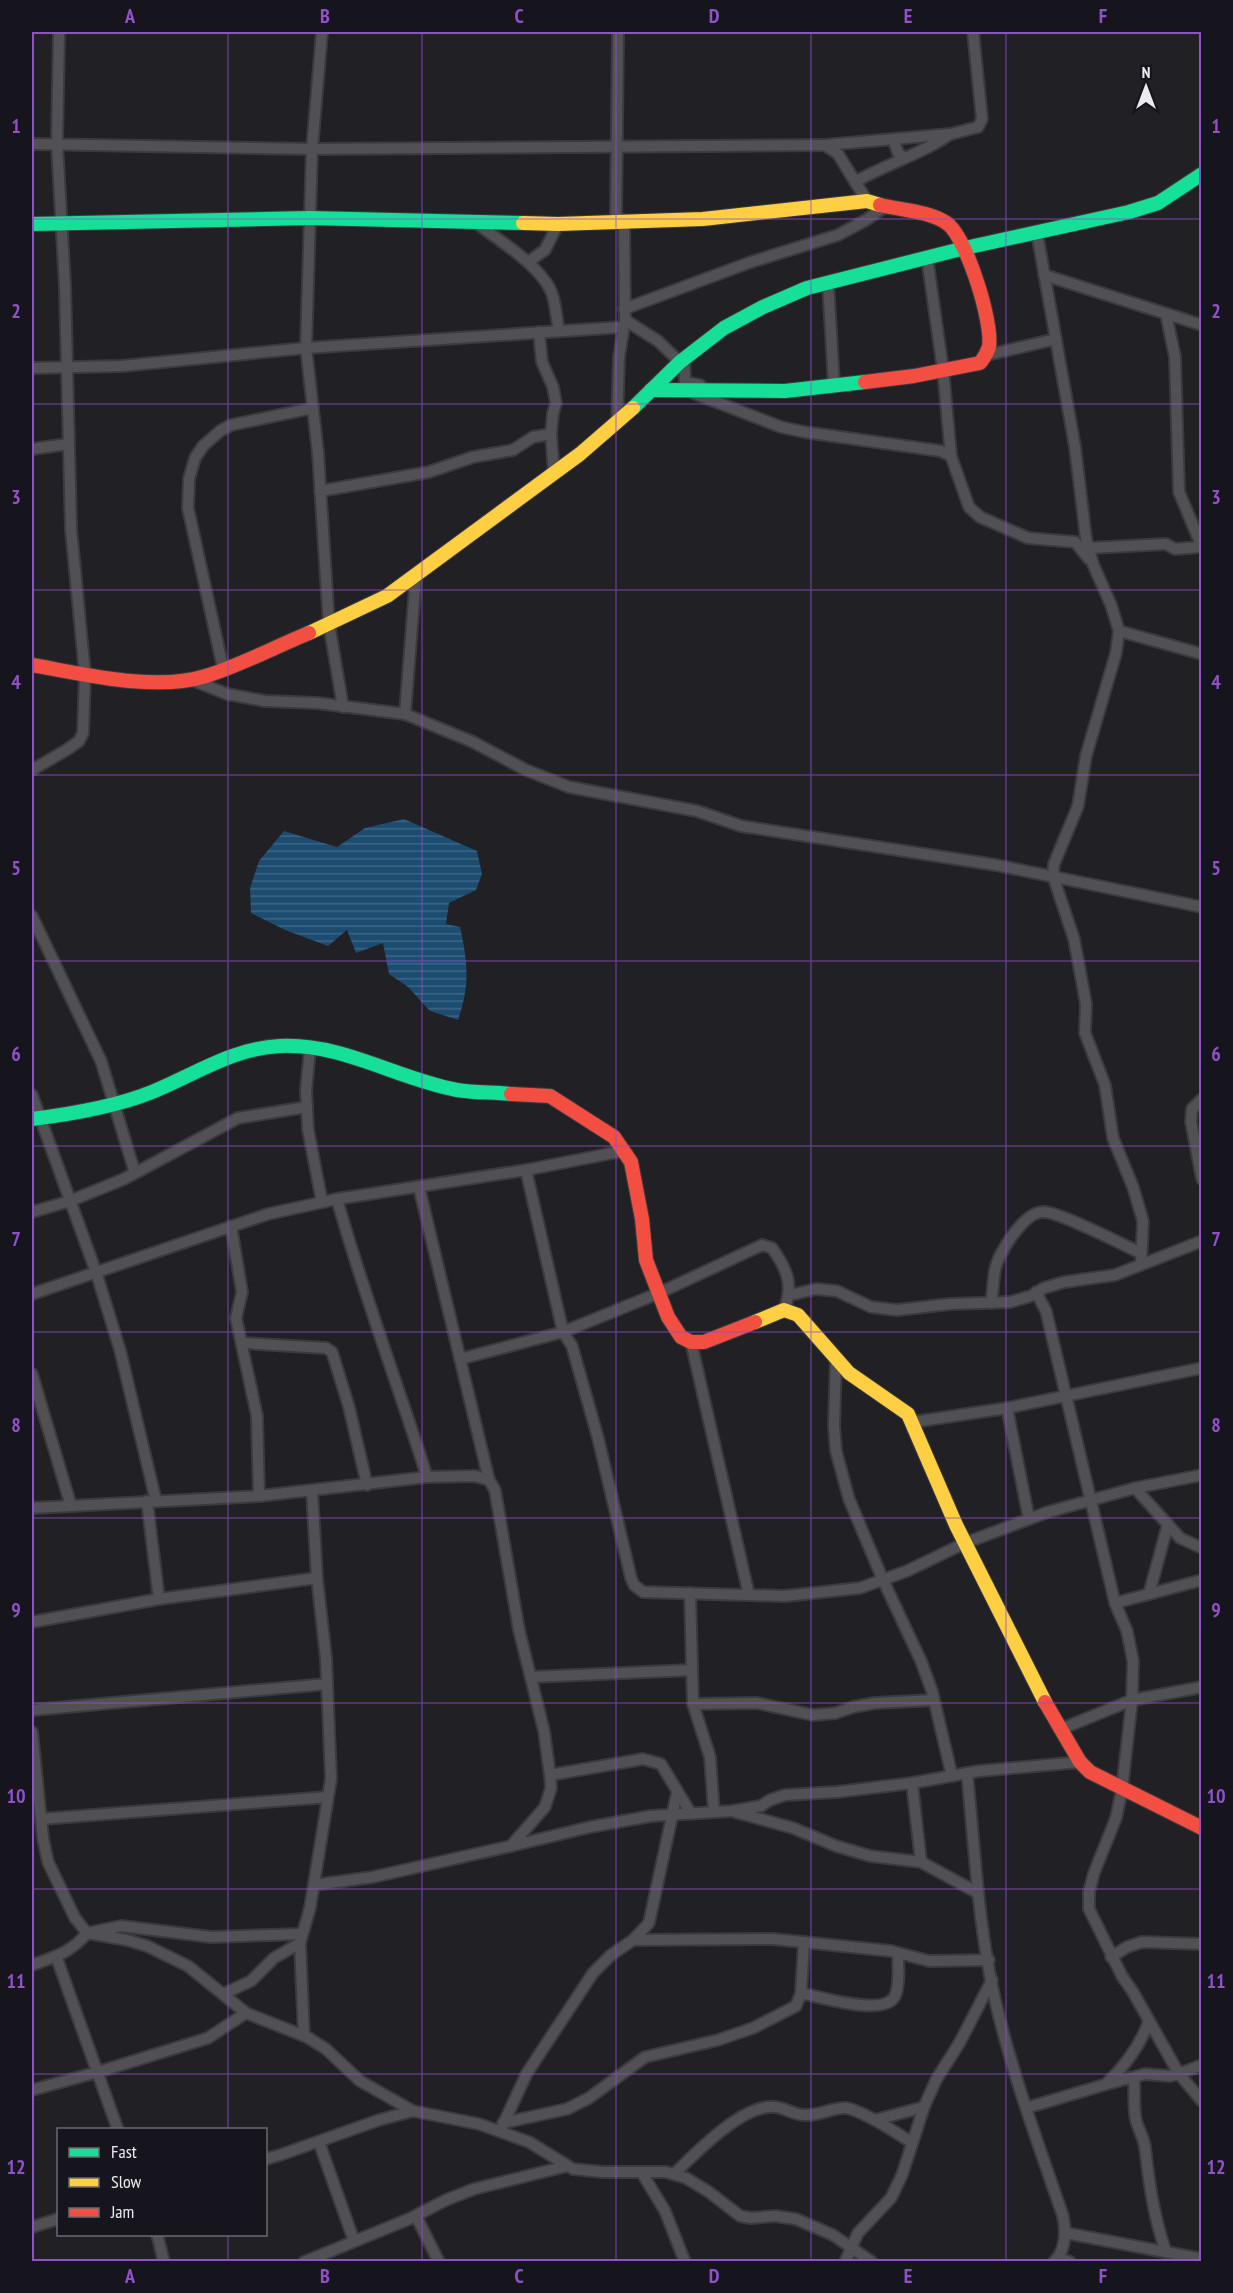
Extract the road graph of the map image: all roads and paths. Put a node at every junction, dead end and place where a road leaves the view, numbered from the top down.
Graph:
1 (59, 32) edge
2 (322, 32) edge
3 (618, 32) edge
4 (973, 32) edge
5 (951, 134) junction
6 (893, 139) junction
7 (32, 144) edge
8 (57, 144) junction
9 (825, 145) junction
10 (616, 146) junction
11 (312, 149) junction
12 (904, 158) junction
13 (1202, 174) edge
14 (855, 182) junction
15 (867, 201) junction
16 (883, 208) junction
17 (309, 218) junction
18 (624, 221) junction
19 (475, 222) junction
20 (32, 224) edge
21 (558, 224) junction
22 (61, 225) junction
23 (1037, 232) junction
24 (965, 248) junction
25 (927, 258) junction
26 (528, 262) junction
27 (1044, 275) junction
28 (828, 282) junction
29 (1166, 314) junction
30 (624, 319) junction
31 (1202, 325) edge
32 (559, 330) junction
33 (538, 332) junction
34 (1056, 339) junction
35 (306, 348) junction
36 (987, 355) junction
37 (682, 360) junction
38 (68, 366) junction
39 (32, 368) edge
40 (943, 370) junction
41 (834, 385) junction
42 (651, 390) junction
43 (685, 390) junction
44 (721, 390) junction
45 (313, 408) junction
46 (617, 423) junction
47 (551, 434) junction
48 (68, 444) junction
49 (32, 449) edge
50 (951, 456) junction
51 (554, 473) junction
52 (320, 491) junction
53 (1201, 547) edge
54 (1089, 548) junction
55 (1093, 564) junction
56 (416, 575) junction
57 (329, 624) junction
58 (1119, 631) junction
59 (1202, 654) edge
60 (32, 665) edge
61 (223, 668) junction
62 (85, 674) junction
63 (192, 680) junction
64 (343, 707) junction
65 (405, 714) junction
66 (32, 770) edge
67 (1053, 876) junction
68 (1202, 907) edge
69 (32, 916) edge
70 (310, 1049) junction
71 (32, 1095) edge
72 (1202, 1099) edge
73 (115, 1102) junction
74 (307, 1107) junction
75 (36, 1118) edge
76 (628, 1154) junction
77 (526, 1170) junction
78 (135, 1173) junction
79 (1202, 1179) edge
80 (419, 1186) junction
81 (337, 1200) junction
82 (70, 1201) junction
83 (322, 1202) junction
84 (32, 1212) edge
85 (231, 1226) junction
86 (1202, 1241) edge
87 (1141, 1259) junction
88 (96, 1272) junction
89 (659, 1293) junction
90 (1036, 1293) junction
91 (32, 1294) edge
92 (790, 1295) junction
93 (991, 1303) junction
94 (784, 1310) junction
95 (563, 1332) junction
96 (691, 1342) junction
97 (242, 1343) junction
98 (836, 1358) junction
99 (460, 1359) junction
100 (1202, 1368) edge
101 (32, 1374) edge
102 (1066, 1396) junction
103 (1007, 1408) junction
104 (913, 1422) junction
105 (1202, 1474) edge
106 (427, 1477) junction
107 (489, 1480) junction
108 (367, 1485) junction
109 (1135, 1488) junction
110 (312, 1491) junction
111 (259, 1496) junction
112 (1090, 1500) junction
113 (152, 1501) junction
114 (71, 1506) junction
115 (32, 1508) edge
116 (1029, 1519) junction
117 (1168, 1524) junction
118 (965, 1543) junction
119 (1202, 1548) edge
120 (317, 1578) junction
121 (883, 1580) junction
122 (1202, 1580) edge
123 (690, 1593) junction
124 (749, 1594) junction
125 (1149, 1594) junction
126 (159, 1599) junction
127 (1115, 1603) junction
128 (32, 1622) edge
129 (692, 1670) junction
130 (531, 1677) junction
131 (327, 1684) junction
132 (1202, 1687) edge
133 (934, 1700) junction
134 (1132, 1700) junction
135 (693, 1704) junction
136 (32, 1710) edge
137 (1061, 1729) junction
138 (32, 1732) edge
139 (1080, 1762) junction
140 (967, 1773) junction
141 (550, 1775) junction
142 (952, 1776) junction
143 (912, 1783) junction
144 (1122, 1789) junction
145 (677, 1793) junction
146 (328, 1797) junction
147 (732, 1811) junction
148 (690, 1812) junction
149 (714, 1812) junction
150 (674, 1814) junction
151 (41, 1819) junction
152 (1202, 1828) edge
153 (37, 1838) edge
154 (511, 1846) junction
155 (921, 1862) junction
156 (314, 1885) junction
157 (978, 1893) junction
158 (87, 1933) junction
159 (301, 1938) junction
160 (633, 1940) junction
161 (804, 1942) junction
162 (1202, 1944) edge
163 (898, 1954) junction
164 (56, 1956) junction
165 (1112, 1957) junction
166 (989, 1960) junction
167 (32, 1965) edge
168 (992, 1980) junction
169 (801, 1993) junction
170 (223, 1994) junction
171 (246, 2013) junction
172 (1149, 2021) junction
173 (304, 2036) junction
174 (1202, 2065) edge
175 (98, 2072) junction
176 (1179, 2074) junction
177 (1134, 2078) junction
178 (1107, 2084) junction
179 (32, 2090) edge
180 (1202, 2101) edge
181 (924, 2107) junction
182 (1026, 2108) junction
183 (413, 2111) junction
184 (875, 2120) junction
185 (501, 2127) junction
186 (117, 2128) edge
187 (319, 2142) junction
188 (911, 2142) junction
189 (267, 2159) edge
190 (567, 2166) junction
191 (642, 2173) junction
192 (674, 2174) junction
193 (416, 2216) junction
194 (57, 2219) edge
195 (32, 2227) edge
196 (1066, 2232) junction
197 (157, 2236) edge
198 (354, 2241) junction
199 (852, 2247) junction
200 (1166, 2252) junction
201 (1202, 2259) edge
202 (1056, 2260) edge
203 (164, 2262) edge
204 (304, 2262) edge
205 (439, 2262) edge
206 (685, 2262) edge
207 (845, 2262) edge
208 (872, 2262) edge
209 (1070, 2262) edge

1 - 8 street
2 - 11 street
3 - 10 street
4 - 5 street
5 - 6 street
5 - 12 street
6 - 9 street
6 - 12 street
7 - 8 street
8 - 11 street
8 - 22 street
9 - 10 street
9 - 14 street
10 - 11 street
10 - 18 street
11 - 17 street
12 - 14 street
13 - 23 street
14 - 15 street
15 - 16 street
15 - 18 street
16 - 24 street
16 - 30 street
17 - 19 street
17 - 22 street
17 - 35 street
18 - 21 street
18 - 30 street
19 - 21 street
19 - 26 street
20 - 22 street
21 - 26 street
22 - 38 street
23 - 24 street
23 - 27 street
24 - 25 street
24 - 36 street
25 - 28 street
25 - 40 street
26 - 32 street
27 - 29 street
27 - 34 street
28 - 37 street
28 - 41 street
29 - 31 street
29 - 53 street
30 - 32 street
30 - 37 street
30 - 46 street
32 - 33 street
33 - 35 street
33 - 47 street
34 - 36 street
34 - 54 street
35 - 38 street
35 - 45 street
36 - 40 street
37 - 42 street
37 - 44 street
38 - 39 street
38 - 48 street
40 - 41 street
40 - 50 street
41 - 44 street
42 - 43 street
42 - 46 street
43 - 44 street
43 - 50 street
45 - 52 street
45 - 61 street
46 - 51 street
47 - 51 street
47 - 52 street
48 - 49 street
48 - 62 street
50 - 55 street
51 - 56 street
52 - 57 street
53 - 54 street
54 - 55 street
55 - 58 street
56 - 57 street
56 - 65 street
57 - 61 street
57 - 64 street
58 - 59 street
58 - 67 street
60 - 62 street
61 - 63 street
62 - 63 street
62 - 66 street
63 - 64 street
64 - 65 street
65 - 67 street
67 - 68 street
67 - 87 street
69 - 73 street
70 - 73 street
70 - 74 street
70 - 76 street
71 - 75 street
72 - 79 street
73 - 75 street
73 - 78 street
74 - 78 street
74 - 83 street
75 - 82 street
76 - 77 street
76 - 89 street
77 - 80 street
77 - 95 street
78 - 82 street
80 - 81 street
80 - 99 street
81 - 83 street
81 - 106 street
82 - 84 street
82 - 88 street
83 - 85 street
85 - 88 street
85 - 97 street
86 - 87 street
87 - 90 street
87 - 93 street
88 - 91 street
88 - 113 street
89 - 92 street
89 - 95 street
89 - 96 street
90 - 93 street
90 - 102 street
92 - 93 street
92 - 94 street
94 - 96 street
94 - 98 street
95 - 99 street
95 - 123 street
96 - 124 street
97 - 108 street
97 - 111 street
98 - 104 street
98 - 121 street
99 - 107 street
100 - 102 street
101 - 114 street
102 - 103 street
102 - 112 street
103 - 104 street
103 - 116 street
104 - 118 street
105 - 109 street
106 - 107 street
106 - 108 street
107 - 130 street
108 - 110 street
109 - 112 street
109 - 117 street
110 - 111 street
110 - 120 street
111 - 113 street
112 - 116 street
112 - 127 street
113 - 114 street
113 - 126 street
114 - 115 street
116 - 118 street
117 - 119 street
117 - 125 street
118 - 121 street
118 - 137 street
120 - 126 street
120 - 131 street
121 - 124 street
121 - 133 street
122 - 125 street
123 - 124 street
123 - 129 street
125 - 127 street
126 - 128 street
127 - 134 street
129 - 130 street
129 - 135 street
130 - 141 street
131 - 136 street
131 - 146 street
132 - 134 street
133 - 135 street
133 - 142 street
134 - 137 street
134 - 144 street
135 - 149 street
137 - 139 street
138 - 151 street
139 - 140 street
139 - 144 street
140 - 142 street
140 - 157 street
141 - 145 street
141 - 154 street
142 - 143 street
143 - 147 street
143 - 155 street
144 - 152 street
144 - 165 street
145 - 148 street
145 - 150 street
146 - 151 street
146 - 156 street
147 - 149 street
147 - 155 street
148 - 149 street
148 - 150 street
150 - 154 street
150 - 160 street
151 - 153 street
153 - 158 street
154 - 156 street
155 - 157 street
156 - 159 street
157 - 166 street
158 - 159 street
158 - 164 street
158 - 170 street
159 - 170 street
159 - 173 street
160 - 161 street
160 - 185 street
161 - 163 street
161 - 169 street
162 - 165 street
163 - 166 street
163 - 169 street
164 - 167 street
164 - 175 street
165 - 172 street
166 - 168 street
168 - 181 street
168 - 182 street
169 - 185 street
170 - 171 street
171 - 173 street
171 - 175 street
172 - 176 street
172 - 178 street
173 - 183 street
174 - 176 street
175 - 179 street
175 - 186 street
176 - 177 street
176 - 180 street
177 - 178 street
177 - 200 street
178 - 182 street
181 - 184 street
181 - 188 street
182 - 196 street
183 - 185 street
183 - 187 street
184 - 188 street
184 - 192 street
185 - 190 street
187 - 189 street
187 - 198 street
188 - 199 street
190 - 191 street
190 - 193 street
191 - 192 street
191 - 206 street
192 - 199 street
193 - 198 street
193 - 205 street
194 - 195 street
196 - 200 street
196 - 202 street
197 - 203 street
198 - 204 street
199 - 207 street
199 - 208 street
200 - 201 street
202 - 209 street

